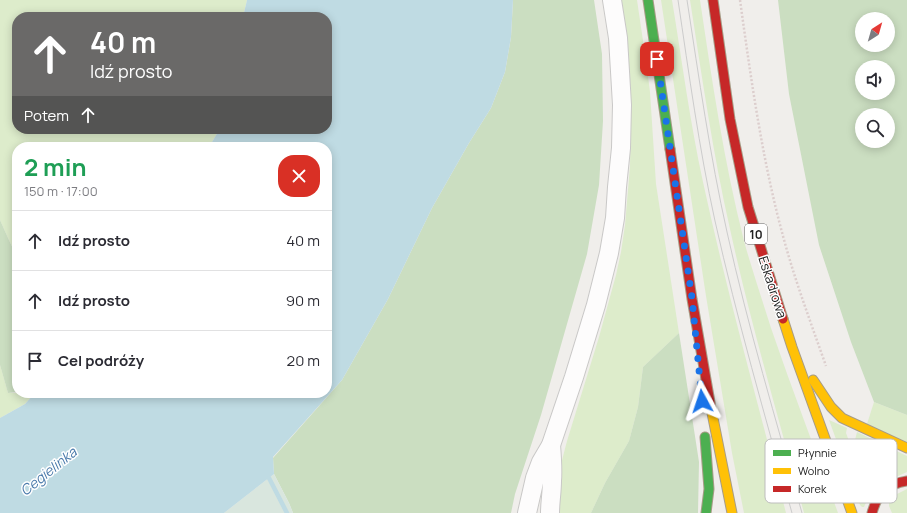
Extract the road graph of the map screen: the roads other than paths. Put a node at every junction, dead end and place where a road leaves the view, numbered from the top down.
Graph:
1 (612, 0) edge
2 (648, 0) edge
3 (714, 2) edge
4 (692, 298) junction
5 (792, 347) junction
6 (702, 407) dead end
7 (704, 430) dead end
8 (825, 439) edge
9 (887, 439) edge
10 (897, 444) edge
11 (551, 445) junction
12 (907, 448) edge
13 (907, 481) edge
14 (897, 483) edge
15 (848, 503) edge
16 (875, 503) edge
17 (527, 513) edge
18 (550, 513) edge
19 (706, 513) edge
20 (732, 513) edge
21 (852, 513) edge
22 (872, 513) edge

1 - 11 street
2 - 4 main road
3 - 5 main road, Eskadrowa / 10
4 - 6 main road
4 - 20 main road
5 - 8 main road, Eskadrowa / 10
5 - 9 main road
7 - 19 main road
10 - 12 main road
11 - 17 street
11 - 18 street
13 - 14 main road
15 - 21 main road, Eskadrowa / 10
16 - 22 main road

